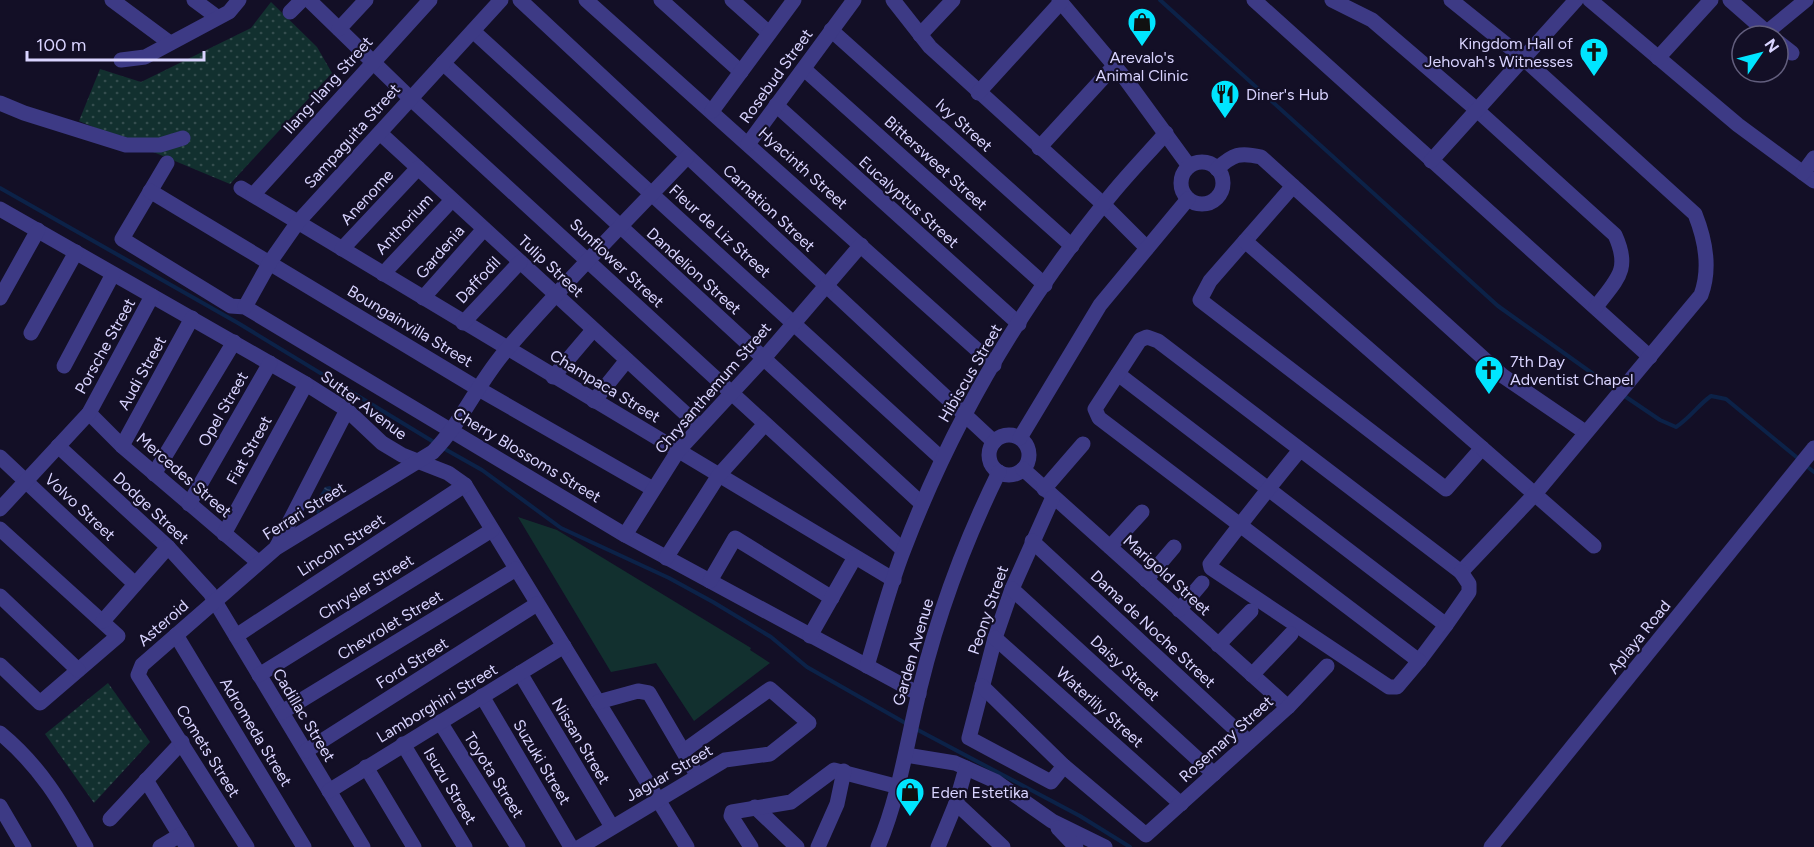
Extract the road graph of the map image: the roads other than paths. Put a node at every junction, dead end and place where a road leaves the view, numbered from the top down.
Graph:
1 (112, 0) edge
2 (194, 0) edge
3 (239, 0) edge
4 (302, 0) edge
5 (309, 0) edge
6 (366, 0) edge
7 (430, 0) edge
8 (501, 0) edge
9 (519, 0) edge
10 (586, 0) edge
11 (662, 0) edge
12 (732, 0) edge
13 (794, 0) edge
14 (854, 0) edge
15 (893, 0) edge
16 (953, 0) edge
17 (1255, 0) edge
18 (1332, 0) edge
19 (1451, 0) edge
20 (1576, 0) edge
21 (1590, 0) edge
22 (1712, 0) edge
23 (1730, 0) edge
24 (1806, 0) edge
25 (1060, 1) edge
26 (290, 12) dead end
27 (218, 17) junction
28 (1758, 24) edge
29 (1783, 24) edge
30 (339, 29) junction
31 (831, 30) junction
32 (473, 31) junction
33 (769, 33) junction
34 (920, 35) junction
35 (170, 43) junction
36 (1523, 58) junction
37 (1659, 58) junction
38 (121, 60) dead end
39 (373, 63) junction
40 (443, 63) junction
41 (1114, 66) junction
42 (804, 69) junction
43 (741, 72) junction
44 (978, 93) junction
45 (411, 99) junction
46 (0, 103) edge
47 (777, 105) junction
48 (1477, 110) junction
49 (712, 111) junction
50 (380, 133) junction
51 (1166, 133) junction
52 (183, 138) dead end
53 (748, 144) junction
54 (1039, 147) junction
55 (687, 157) junction
56 (1814, 158) edge
57 (1431, 161) junction
58 (167, 163) dead end
59 (1189, 166) junction
60 (418, 168) junction
61 (1217, 169) junction
62 (1809, 177) edge
63 (1293, 186) junction
64 (150, 191) junction
65 (652, 194) junction
66 (1188, 199) junction
67 (452, 200) junction
68 (1103, 204) junction
69 (0, 209) edge
70 (298, 222) junction
71 (620, 228) junction
72 (484, 229) junction
73 (38, 230) junction
74 (1245, 241) junction
75 (861, 245) junction
76 (1072, 246) junction
77 (1147, 248) junction
78 (342, 249) junction
79 (76, 252) junction
80 (270, 262) junction
81 (520, 262) junction
82 (588, 262) junction
83 (113, 273) junction
84 (383, 274) junction
85 (826, 285) junction
86 (1045, 285) junction
87 (152, 296) junction
88 (556, 296) junction
89 (0, 298) edge
90 (423, 298) junction
91 (245, 307) junction
92 (1596, 307) junction
93 (192, 318) junction
94 (463, 323) junction
95 (795, 323) junction
96 (1019, 324) junction
97 (593, 330) junction
98 (31, 333) dead end
99 (234, 342) junction
100 (506, 349) junction
101 (1650, 357) junction
102 (764, 358) junction
103 (627, 360) junction
104 (270, 363) junction
105 (994, 365) junction
106 (64, 366) dead end
107 (1118, 374) junction
108 (552, 377) junction
109 (306, 384) junction
110 (477, 388) junction
111 (731, 393) junction
112 (594, 401) junction
113 (347, 410) junction
114 (88, 413) junction
115 (965, 413) junction
116 (765, 424) junction
117 (699, 426) junction
118 (1585, 432) junction
119 (450, 434) junction
120 (1020, 438) junction
121 (994, 442) junction
122 (1083, 444) dead end
123 (58, 446) junction
124 (122, 446) junction
125 (1482, 448) junction
126 (1300, 450) junction
127 (678, 451) junction
128 (1808, 455) edge
129 (0, 457) edge
130 (942, 459) junction
131 (419, 462) junction
132 (1023, 469) junction
133 (999, 472) junction
134 (154, 474) junction
135 (719, 475) junction
136 (26, 481) junction
137 (465, 484) junction
138 (1268, 487) junction
139 (653, 489) junction
140 (1049, 493) junction
141 (1535, 494) junction
142 (189, 504) junction
143 (922, 504) junction
144 (0, 509) edge
145 (1142, 512) dead end
146 (1241, 524) junction
147 (0, 529) edge
148 (492, 530) junction
149 (224, 534) junction
150 (625, 535) junction
151 (1032, 541) junction
152 (1594, 546) dead end
153 (1110, 547) junction
154 (1174, 547) dead end
155 (168, 548) junction
156 (276, 548) junction
157 (903, 550) junction
158 (855, 557) junction
159 (666, 558) junction
160 (258, 562) junction
161 (516, 569) junction
162 (1461, 572) junction
163 (894, 579) junction
164 (1146, 580) junction
165 (710, 581) junction
166 (1202, 583) dead end
167 (135, 584) junction
168 (1012, 589) junction
169 (0, 596) edge
170 (832, 598) junction
171 (215, 602) junction
172 (537, 604) junction
173 (1179, 610) junction
174 (1251, 611) dead end
175 (104, 621) junction
176 (1446, 625) junction
177 (1291, 634) dead end
178 (176, 635) junction
179 (236, 636) junction
180 (810, 636) junction
181 (995, 638) junction
182 (1218, 645) junction
183 (564, 646) junction
184 (1419, 661) junction
185 (0, 665) edge
186 (867, 666) junction
187 (1327, 666) dead end
188 (78, 670) junction
189 (520, 673) junction
190 (138, 675) joint
191 (259, 675) junction
192 (1252, 675) junction
193 (982, 686) junction
194 (919, 694) junction
195 (482, 696) junction
196 (598, 702) junction
197 (1288, 707) junction
198 (282, 712) junction
199 (440, 722) junction
200 (4, 741) edge
201 (182, 742) junction
202 (1249, 742) junction
203 (404, 744) junction
204 (685, 750) junction
205 (306, 751) junction
206 (906, 755) junction
207 (1064, 766) junction
208 (366, 767) junction
209 (966, 768) junction
210 (844, 771) junction
211 (1214, 774) junction
212 (697, 775) junction
213 (146, 780) junction
214 (898, 787) junction
215 (329, 790) junction
216 (657, 799) junction
217 (956, 803) junction
218 (1181, 804) junction
219 (0, 806) edge
220 (755, 807) junction
221 (110, 819) dead end
222 (1052, 821) junction
223 (612, 827) junction
224 (184, 841) edge
225 (682, 845) edge
226 (1102, 846) edge
227 (24, 847) edge
228 (86, 847) edge
229 (160, 847) edge
230 (247, 847) edge
231 (304, 847) edge
232 (363, 847) edge
233 (414, 847) edge
234 (465, 847) edge
235 (518, 847) edge
236 (571, 847) edge
237 (580, 847) edge
238 (751, 847) edge
239 (797, 847) edge
240 (818, 847) edge
241 (878, 847) edge
242 (938, 847) edge
243 (1003, 847) edge
244 (1076, 847) edge
245 (1491, 847) edge

1 - 35 street
2 - 27 street
3 - 27 street
4 - 26 street
5 - 30 street, Sunflower Street
6 - 30 street
7 - 39 street, Ilang-Ilang Street
8 - 32 street, Sampaguita Street
9 - 55 street, Carnation Street
10 - 49 street, Hyacinth Street
11 - 43 street
12 - 33 street
13 - 33 street
14 - 31 street, Rosebud Street
15 - 34 street
16 - 34 street
17 - 57 street
18 - 48 street
19 - 36 street
20 - 36 street
21 - 37 street
22 - 37 street
23 - 28 street
24 - 29 street
25 - 41 street
25 - 44 street
27 - 35 street
30 - 39 street, Sunflower Street
31 - 42 street, Rosebud Street
31 - 76 street, Ivy Street
32 - 40 street, Sampaguita Street
32 - 65 street, Fleur de Liz Street
33 - 43 street
34 - 44 street
35 - 38 street
36 - 48 street
36 - 101 street
37 - 62 street
39 - 45 street, Sunflower Street
39 - 70 street, Ilang-Ilang Street
40 - 45 street, Sampaguita Street
40 - 71 street, Dandelion Street
41 - 51 street
41 - 54 street
42 - 47 street, Rosebud Street
42 - 86 street, Bittersweet Street
43 - 49 street
44 - 54 street
45 - 50 street, Sampaguita Street
45 - 82 street, Sunflower Street
46 - 52 street
47 - 53 street, Rosebud Street
47 - 96 street, Eucalyptus Street
48 - 57 street
48 - 92 street
49 - 53 street, Hyacinth Street
50 - 60 street, Tulip Street
50 - 70 street, Sampaguita Street
51 - 59 street
51 - 68 street, Hibiscus Street
53 - 75 street, Hyacinth Street
54 - 68 street
55 - 65 street, Ferrari Street
55 - 85 street, Carnation Street
56 - 62 street
57 - 92 street
58 - 64 street
59 - 61 street
59 - 66 street
60 - 67 street, Tulip Street
60 - 78 street, Anenome
61 - 63 street
61 - 66 street
63 - 74 street
63 - 118 street
64 - 80 street, Boungainvilla Street
64 - 91 street, Cherry Blossoms Street
65 - 71 street, Ferrari Street
65 - 95 street, Fleur de Liz Street
66 - 77 street
67 - 72 street, Tulip Street
67 - 84 street, Anthorium
68 - 76 street, Hibiscus Street
68 - 77 street
69 - 73 street, Sutter Avenue
70 - 78 street, Champaca Street
70 - 80 street, Sampaguita Street
71 - 82 street, Ferrari Street
71 - 102 street, Dandelion Street
72 - 81 street, Tulip Street
72 - 90 street, Gardenia
73 - 79 street, Sutter Avenue
73 - 89 street
74 - 125 street
74 - 125 street
75 - 85 street, Chrysanthemum Street
75 - 105 street, Hyacinth Street
76 - 86 street, Hibiscus Street
77 - 120 street
78 - 84 street, Champaca Street
79 - 83 street, Sutter Avenue
79 - 98 street
80 - 91 street, Sampaguita Street
80 - 110 street, Boungainvilla Street
81 - 88 street, Tulip Street
81 - 94 street, Daffodil
82 - 88 street, Ferrari Street
82 - 111 street, Sunflower Street
83 - 87 street, Sutter Avenue
83 - 106 street
84 - 90 street, Champaca Street
85 - 95 street, Chrysanthemum Street
85 - 115 street, Carnation Street
86 - 96 street, Hibiscus Street
87 - 93 street, Sutter Avenue
87 - 114 street, Porsche Street
88 - 97 street, Tulip Street
88 - 100 street, Ferrari Street
90 - 94 street, Champaca Street
91 - 119 street, Cherry Blossoms Street
92 - 101 street
93 - 99 street, Sutter Avenue
93 - 124 street, Audi Street
94 - 100 street, Champaca Street
95 - 102 street, Chrysanthemum Street
95 - 130 street, Fleur de Liz Street
96 - 105 street, Hibiscus Street
97 - 103 street, Tulip Street
97 - 108 street
99 - 104 street, Sutter Avenue
99 - 134 street
100 - 108 street, Champaca Street
100 - 110 street, Ferrari Street
101 - 118 street
102 - 111 street, Chrysanthemum Street
102 - 143 street, Dandelion Street
103 - 112 street
103 - 117 street, Tulip Street
104 - 109 street, Sutter Avenue
104 - 142 street, Opel Street
105 - 115 street, Hibiscus Street
107 - 126 street
107 - 138 street
107 - 146 street
108 - 112 street, Champaca Street
109 - 113 street, Sutter Avenue
109 - 149 street, Fiat Street
110 - 119 street, Ferrari Street
110 - 139 street, Boungainvilla Street
111 - 116 street, Sunflower Street
111 - 117 street, Chrysanthemum Street
112 - 127 street, Champaca Street
113 - 131 street, Sutter Avenue
113 - 156 street
114 - 123 street, Porsche Street
114 - 124 street, Mercedes Street
115 - 121 street, Carnation Street
115 - 130 street, Hibiscus Street
116 - 135 street
116 - 157 street, Sunflower Street
117 - 127 street, Chrysanthemum Street
118 - 141 street
119 - 131 street, Ferrari Street
119 - 150 street, Cherry Blossoms Street
120 - 121 street
120 - 132 street
121 - 133 street
122 - 140 street, Peony Street
123 - 136 street, Porsche Street
123 - 155 street, Dodge Street
124 - 134 street, Mercedes Street
125 - 141 street
126 - 138 street
126 - 162 street
127 - 135 street, Champaca Street
127 - 139 street, Chrysanthemum Street
128 - 245 street, Aplaya Road
129 - 136 street, Volvo Street
130 - 143 street, Hibiscus Street
131 - 137 street, Sutter Avenue
131 - 156 street, Ferrari Street
132 - 133 street
132 - 140 street, Marigold Street
133 - 194 street, Garden Avenue
134 - 142 street, Mercedes Street
135 - 158 street, Champaca Street
135 - 159 street
136 - 144 street, Porsche Street
136 - 167 street, Volvo Street
137 - 148 street
137 - 179 street, Lincoln Street
138 - 146 street
138 - 176 street
139 - 150 street, Chrysanthemum Street
140 - 151 street, Peony Street
140 - 153 street, Marigold Street
141 - 152 street
141 - 162 street
142 - 149 street, Mercedes Street
143 - 157 street, Hibiscus Street
145 - 153 street
146 - 184 street
146 - 184 street
147 - 175 street
148 - 161 street
148 - 191 street, Chrysler Street
149 - 160 street, Mercedes Street
150 - 159 street, Cherry Blossoms Street
151 - 168 street, Peony Street
151 - 202 street, Dama de Noche Street
153 - 164 street, Marigold Street
154 - 164 street
155 - 167 street
155 - 171 street, Dodge Street
156 - 160 street, Ferrari Street
157 - 163 street, Hibiscus Street
158 - 163 street, Champaca Street
158 - 170 street
159 - 165 street, Cherry Blossoms Street
160 - 171 street, Ferrari Street
161 - 172 street
161 - 198 street, Chevrolet Street
162 - 176 street
163 - 186 street, Hibiscus Street
164 - 173 street, Marigold Street
165 - 170 street
165 - 180 street, Cherry Blossoms Street
166 - 173 street
167 - 175 street
168 - 181 street, Peony Street
168 - 211 street, Daisy Street
169 - 188 street
170 - 180 street
171 - 178 street, Asteroid
171 - 179 street, Cadillac Street
172 - 183 street
172 - 205 street, Ford Street
173 - 182 street, Marigold Street
174 - 182 street
175 - 188 street
176 - 184 street
177 - 192 street
178 - 190 street, Asteroid
178 - 231 street, Adromeda Street
179 - 191 street, Cadillac Street
180 - 186 street, Cherry Blossoms Street
181 - 193 street, Peony Street
181 - 218 street, Waterlily Street
182 - 192 street, Marigold Street
183 - 189 street, Lamborghini Street
183 - 196 street
185 - 188 street
186 - 194 street, Cherry Blossoms Street
187 - 197 street, Rosemary Street
189 - 195 street, Lamborghini Street
189 - 223 street, Nissan Street
190 - 201 street, Comets Street
191 - 198 street, Cadillac Street
192 - 197 street, Marigold Street
193 - 207 street
193 - 207 street, Peony Street
194 - 206 street, Garden Avenue
195 - 199 street, Lamborghini Street
195 - 236 street, Suzuki Street
196 - 204 street
196 - 216 street
197 - 202 street, Rosemary Street
198 - 205 street, Cadillac Street
199 - 203 street, Lamborghini Street
199 - 235 street, Toyota Street
200 - 228 street
201 - 213 street
201 - 230 street, Comets Street
202 - 211 street, Rosemary Street
203 - 208 street, Lamborghini Street
203 - 234 street, Isuzu Street
204 - 212 street
204 - 212 street, Jaguar Street
205 - 215 street, Cadillac Street
206 - 209 street
206 - 214 street, Garden Avenue
207 - 218 street, Rosemary Street
208 - 215 street, Lamborghini Street
208 - 233 street
209 - 217 street
209 - 222 street
210 - 214 street
210 - 220 street
210 - 240 street
211 - 218 street, Rosemary Street
212 - 216 street, Jaguar Street
213 - 221 street
213 - 224 street
214 - 241 street, Garden Avenue
215 - 232 street, Cadillac Street
216 - 223 street, Jaguar Street
216 - 225 street
217 - 242 street
217 - 243 street
219 - 227 street
220 - 238 street
220 - 239 street
222 - 226 street
222 - 244 street
223 - 237 street, Jaguar Street
224 - 229 street

